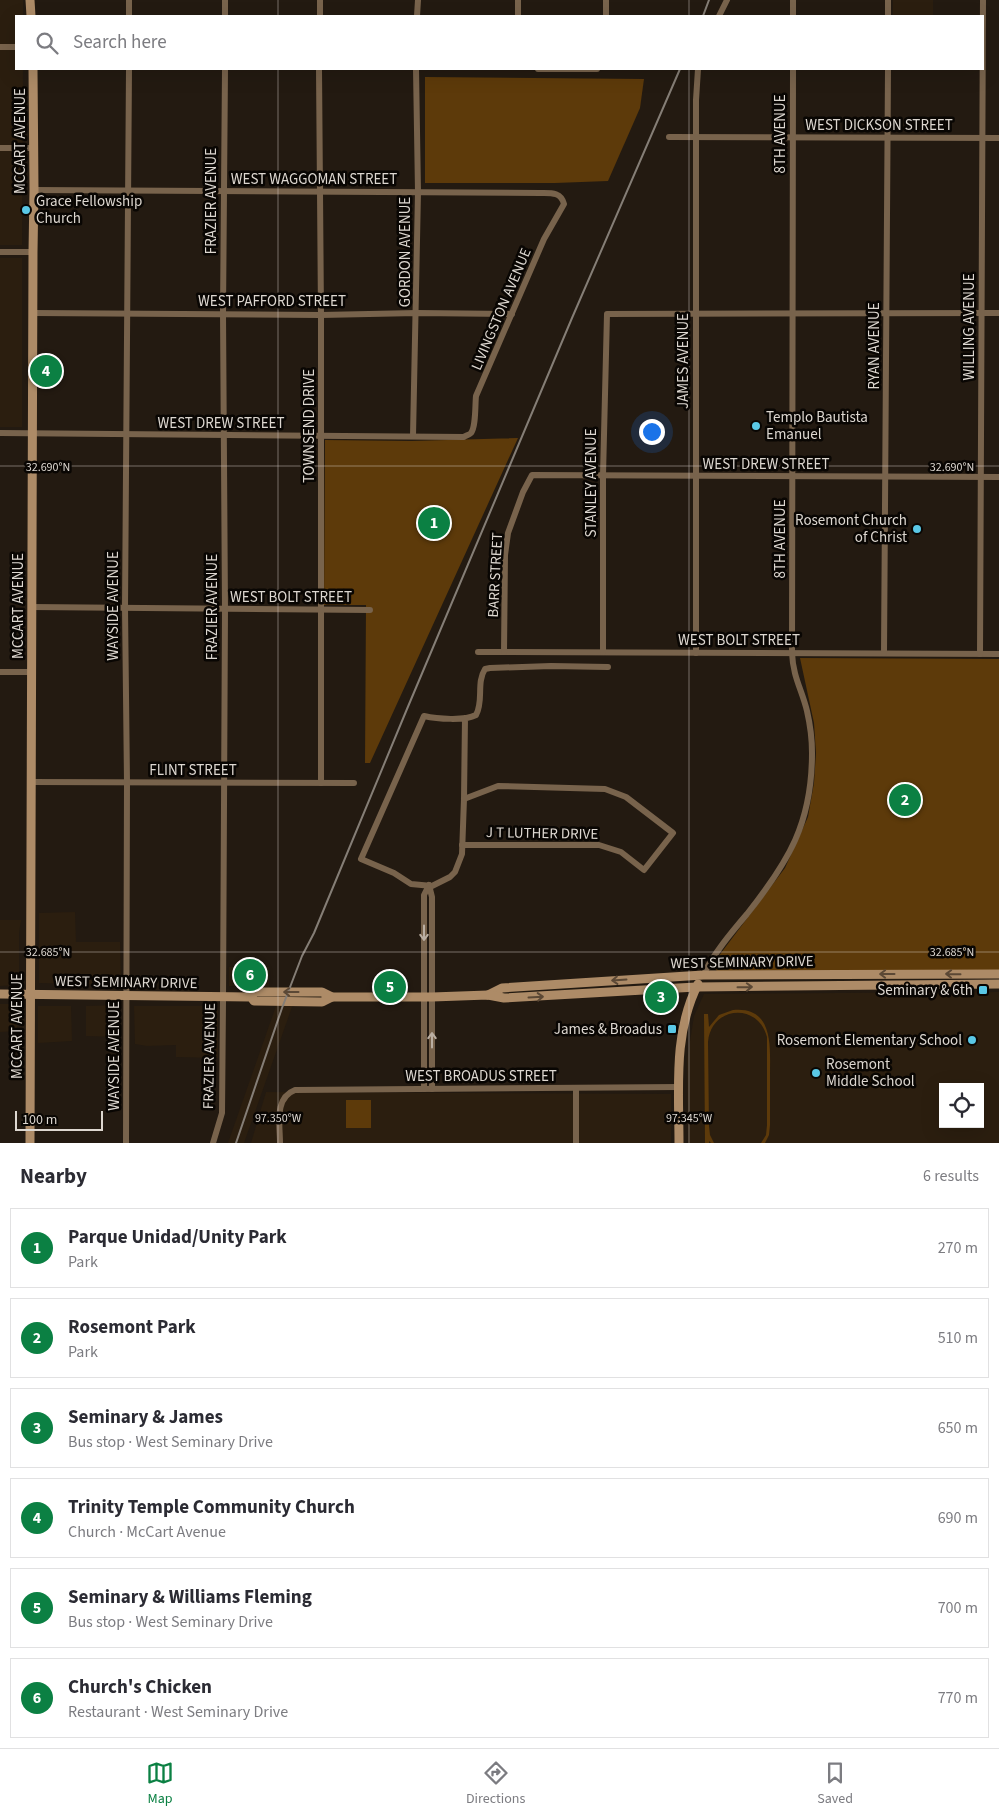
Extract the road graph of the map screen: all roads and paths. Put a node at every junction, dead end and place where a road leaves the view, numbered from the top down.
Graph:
1 (30, 0) edge
2 (129, 0) edge
3 (225, 0) edge
4 (320, 0) edge
5 (418, 0) edge
6 (518, 0) edge
7 (606, 0) edge
8 (727, 0) edge
9 (793, 0) edge
10 (888, 0) edge
11 (983, 0) edge
12 (31, 15) edge
13 (129, 15) edge
14 (225, 15) edge
15 (320, 15) edge
16 (417, 15) edge
17 (518, 15) edge
18 (606, 15) edge
19 (720, 15) edge
20 (793, 15) edge
21 (888, 15) edge
22 (983, 15) edge
23 (0, 47) edge
24 (15, 47) edge
25 (34, 70) edge
26 (129, 70) edge
27 (225, 70) edge
28 (319, 70) edge
29 (416, 70) edge
30 (698, 70) edge
31 (793, 70) edge
32 (888, 70) edge
33 (983, 70) edge
34 (669, 137) dead end
35 (696, 137) junction
36 (793, 137) junction
37 (887, 137) junction
38 (983, 138) junction
39 (999, 138) edge
40 (0, 148) edge
41 (34, 148) junction
42 (34, 190) junction
43 (129, 191) junction
44 (224, 191) junction
45 (321, 192) junction
46 (418, 192) junction
47 (562, 199) joint
48 (0, 252) edge
49 (33, 252) junction
50 (32, 312) junction
51 (223, 313) junction
52 (417, 313) junction
53 (982, 313) junction
54 (999, 313) edge
55 (128, 314) junction
56 (512, 314) junction
57 (697, 314) junction
58 (792, 314) junction
59 (886, 314) junction
60 (322, 315) junction
61 (0, 433) edge
62 (471, 433) joint
63 (32, 434) junction
64 (126, 435) junction
65 (223, 435) junction
66 (321, 436) junction
67 (414, 436) junction
68 (532, 475) joint
69 (603, 476) junction
70 (697, 476) junction
71 (792, 476) junction
72 (885, 477) junction
73 (981, 477) junction
74 (999, 477) edge
75 (32, 607) junction
76 (125, 608) junction
77 (224, 609) junction
78 (320, 610) junction
79 (370, 610) dead end
80 (478, 652) dead end
81 (504, 652) junction
82 (603, 652) junction
83 (696, 653) junction
84 (792, 653) junction
85 (884, 654) junction
86 (980, 654) junction
87 (999, 654) edge
88 (608, 667) dead end
89 (0, 672) edge
90 (31, 672) junction
91 (465, 718) junction
92 (31, 782) junction
93 (128, 782) junction
94 (224, 782) junction
95 (321, 783) junction
96 (354, 783) dead end
97 (464, 799) junction
98 (462, 845) junction
99 (428, 885) junction
100 (424, 956) junction
101 (432, 956) junction
102 (797, 974) junction
103 (935, 974) junction
104 (999, 974) edge
105 (703, 975) junction
106 (999, 984) edge
107 (935, 985) junction
108 (797, 986) junction
109 (696, 987) junction
110 (0, 994) edge
111 (30, 995) junction
112 (488, 995) junction
113 (126, 996) junction
114 (223, 997) junction
115 (428, 997) junction
116 (679, 1087) junction
117 (576, 1088) junction
118 (424, 1089) junction
119 (432, 1089) junction
120 (30, 1143) edge
121 (126, 1143) edge
122 (213, 1143) edge
123 (280, 1143) edge
124 (576, 1143) edge
125 (679, 1143) edge

1 - 12 main road
2 - 13 street
3 - 14 street
4 - 15 street
5 - 16 street
6 - 17 street
7 - 18 street
8 - 19 street
9 - 20 street
10 - 21 street
11 - 22 street, WILLING AVENUE
23 - 24 street
25 - 41 main road, MCCART AVENUE
26 - 43 street, WAYSIDE AVENUE
27 - 44 street, FRAZIER AVENUE
28 - 45 street, TOWNSEND DRIVE
29 - 46 street, GORDON AVENUE
30 - 35 street, JAMES AVENUE
31 - 36 street, 8TH AVENUE
32 - 37 street, RYAN AVENUE
33 - 38 street, WILLING AVENUE
34 - 35 street, WEST DICKSON STREET
35 - 36 street, WEST DICKSON STREET
35 - 57 street, JAMES AVENUE
36 - 37 street, WEST DICKSON STREET
36 - 58 street, 8TH AVENUE
37 - 38 street, WEST DICKSON STREET
37 - 59 street, RYAN AVENUE
38 - 39 street, WEST DICKSON STREET
38 - 53 street, WILLING AVENUE
40 - 41 street
41 - 42 main road, MCCART AVENUE
42 - 43 street, WEST WAGGOMAN STREET
42 - 49 main road, MCCART AVENUE
43 - 44 street, WEST WAGGOMAN STREET
43 - 55 street, WAYSIDE AVENUE
44 - 45 street, WEST WAGGOMAN STREET
44 - 51 street, FRAZIER AVENUE
45 - 46 street, WEST WAGGOMAN STREET
45 - 60 street, TOWNSEND DRIVE
46 - 47 street, WEST WAGGOMAN STREET
46 - 52 street, GORDON AVENUE
47 - 56 street, LIVINGSTON AVENUE
48 - 49 street
49 - 50 main road, MCCART AVENUE
50 - 55 street, WEST PAFFORD STREET
50 - 63 main road, MCCART AVENUE
51 - 55 street, WEST PAFFORD STREET
51 - 60 street, WEST PAFFORD STREET
51 - 65 street, FRAZIER AVENUE
52 - 56 street, WEST PAFFORD STREET
52 - 60 street, WEST PAFFORD STREET
52 - 67 street, GORDON AVENUE
53 - 54 street
53 - 59 street
53 - 73 street, WILLING AVENUE
55 - 64 street, WAYSIDE AVENUE
56 - 62 street, LIVINGSTON AVENUE
57 - 58 street
57 - 69 street, STANLEY AVENUE
57 - 70 street, JAMES AVENUE
58 - 59 street
58 - 71 street, 8TH AVENUE
59 - 72 street, RYAN AVENUE
60 - 66 street, TOWNSEND DRIVE
61 - 63 street, WEST DREW STREET
62 - 67 street, WEST DREW STREET
63 - 64 street, WEST DREW STREET
63 - 75 main road, MCCART AVENUE
64 - 65 street, WEST DREW STREET
64 - 76 street, WAYSIDE AVENUE
65 - 66 street, WEST DREW STREET
65 - 77 street, FRAZIER AVENUE
66 - 67 street, WEST DREW STREET
66 - 78 street, TOWNSEND DRIVE
68 - 69 street, WEST DREW STREET
68 - 81 street, BARR STREET
69 - 70 street, WEST DREW STREET
69 - 82 street, STANLEY AVENUE
70 - 71 street, WEST DREW STREET
70 - 83 street, JAMES AVENUE
71 - 72 street, WEST DREW STREET
71 - 84 street, 8TH AVENUE
72 - 73 street, WEST DREW STREET
72 - 85 street, RYAN AVENUE
73 - 74 street, WEST DREW STREET
73 - 86 street, WILLING AVENUE
75 - 76 street, WEST BOLT STREET
75 - 90 main road, MCCART AVENUE
76 - 77 street, WEST BOLT STREET
76 - 93 street, WAYSIDE AVENUE
77 - 78 street, WEST BOLT STREET
77 - 94 street, FRAZIER AVENUE
78 - 79 street, WEST BOLT STREET
78 - 95 street, TOWNSEND DRIVE
80 - 81 street, WEST BOLT STREET
81 - 82 street, WEST BOLT STREET
82 - 83 street, WEST BOLT STREET
83 - 84 street, WEST BOLT STREET
84 - 85 street, WEST BOLT STREET
84 - 105 street, 8TH AVENUE
85 - 86 street, WEST BOLT STREET
86 - 87 street, WEST BOLT STREET
88 - 91 street
89 - 90 street
90 - 92 main road, MCCART AVENUE
91 - 97 street
91 - 99 street
92 - 93 street, FLINT STREET
92 - 111 main road, MCCART AVENUE
93 - 94 street, FLINT STREET
93 - 113 street, WAYSIDE AVENUE
94 - 95 street, FLINT STREET
94 - 114 street, FRAZIER AVENUE
95 - 96 street, FLINT STREET
97 - 98 street
97 - 98 street, J T LUTHER DRIVE
98 - 99 street
99 -> 100 street
99 - 101 street
100 - 101 street
100 - 115 street
101 - 115 street
103 -> 102 main road, WEST SEMINARY DRIVE
102 - 105 main road, WEST SEMINARY DRIVE
102 - 108 main road
104 -> 103 main road, WEST SEMINARY DRIVE
103 - 107 main road
105 - 109 main road
105 -> 112 main road, WEST SEMINARY DRIVE
106 - 107 main road, WEST SEMINARY DRIVE
107 - 108 main road, WEST SEMINARY DRIVE
109 -> 108 main road, WEST SEMINARY DRIVE
112 -> 109 main road, WEST SEMINARY DRIVE
109 - 116 main road
110 - 111 main road, WEST SEMINARY DRIVE
111 - 113 main road, WEST SEMINARY DRIVE
111 - 120 main road, MCCART AVENUE
112 - 115 main road, WEST SEMINARY DRIVE
113 - 114 main road, WEST SEMINARY DRIVE
113 - 121 street, WAYSIDE AVENUE
114 - 115 main road, WEST SEMINARY DRIVE
114 - 122 street, FRAZIER AVENUE
115 - 118 street
119 -> 115 street
116 - 117 street, WEST BROADUS STREET
116 - 125 main road
117 - 119 street, WEST BROADUS STREET
117 - 124 street
118 - 119 street, WEST BROADUS STREET
118 - 123 street, WEST BROADUS STREET

